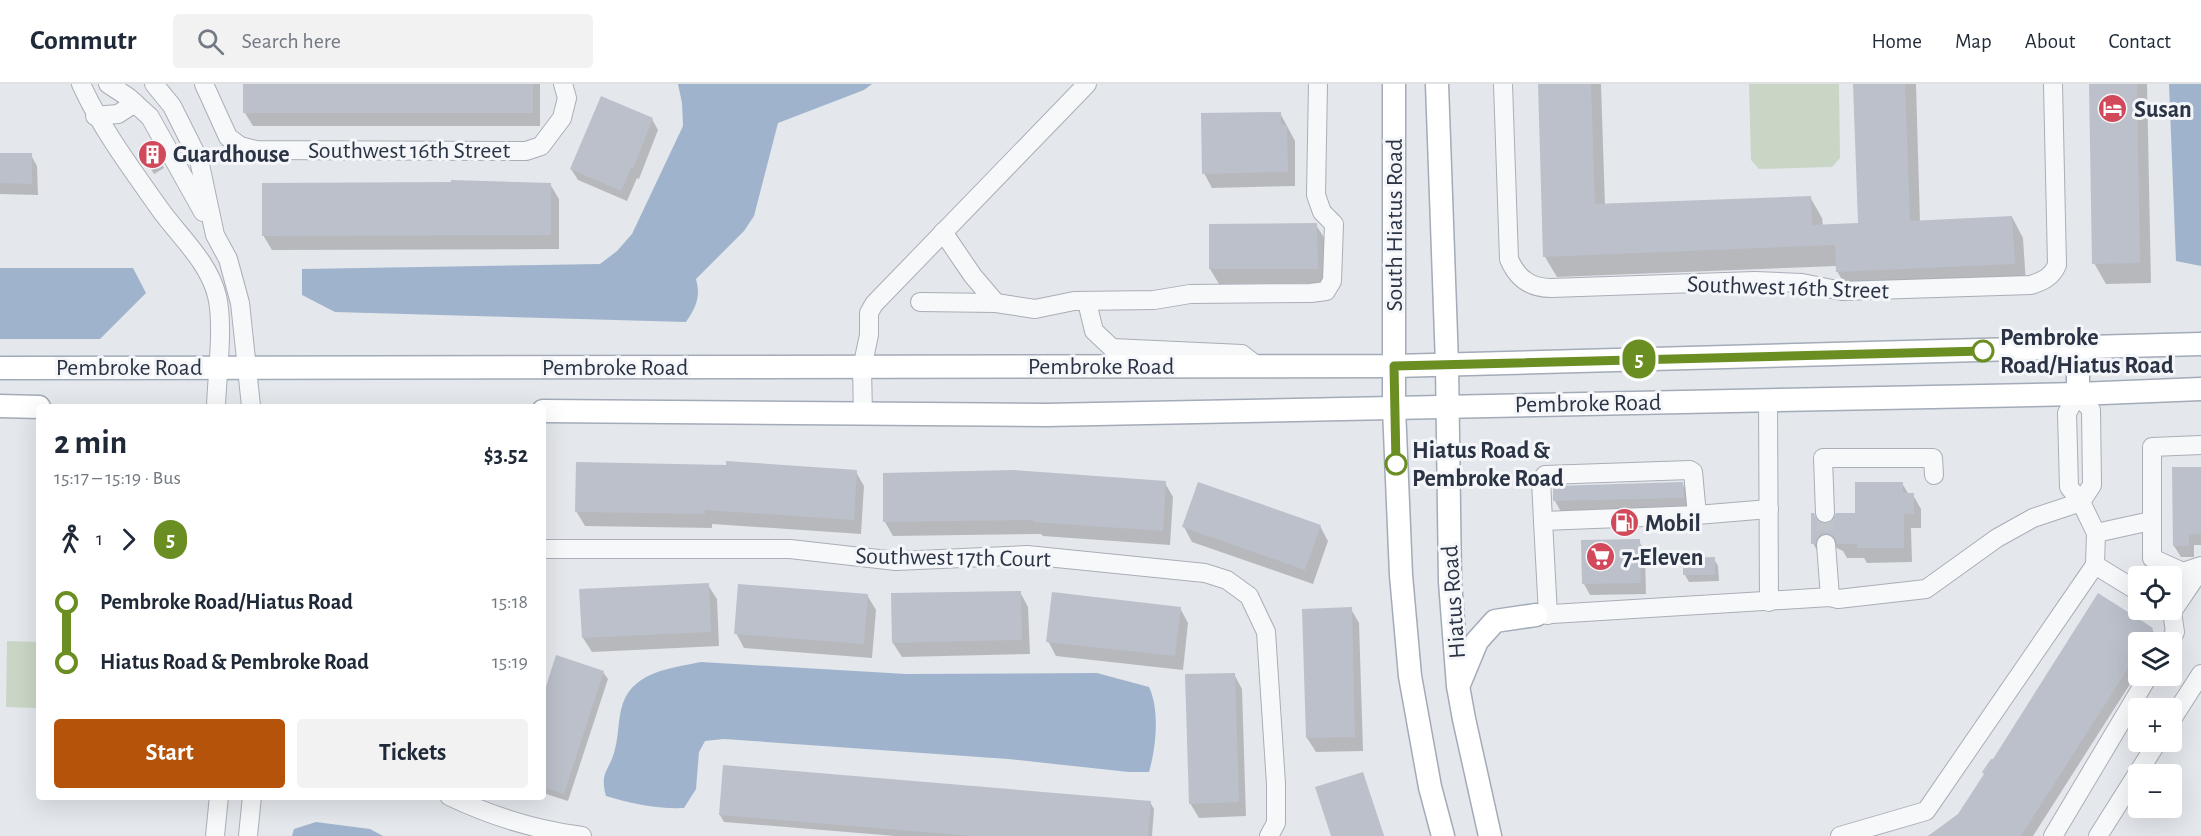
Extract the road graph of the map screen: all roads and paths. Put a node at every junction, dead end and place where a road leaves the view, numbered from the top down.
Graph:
1 (81, 84) edge
2 (108, 84) edge
3 (154, 84) edge
4 (204, 84) edge
5 (563, 84) edge
6 (1087, 84) edge
7 (1318, 84) edge
8 (1394, 84) edge
9 (1437, 84) edge
10 (1503, 84) edge
11 (2053, 84) edge
12 (135, 103) junction
13 (95, 116) junction
14 (943, 232) junction
15 (215, 235) junction
16 (920, 302) dead end
17 (1087, 302) junction
18 (996, 303) junction
19 (2201, 344) edge
20 (2078, 349) junction
21 (1447, 364) junction
22 (1256, 365) junction
23 (218, 366) junction
24 (246, 366) junction
25 (1394, 366) junction
26 (0, 368) edge
27 (862, 368) junction
28 (2201, 389) edge
29 (2078, 394) junction
30 (1768, 399) junction
31 (216, 404) edge
32 (251, 404) edge
33 (0, 406) edge
34 (36, 406) edge
35 (1446, 406) junction
36 (1394, 408) junction
37 (546, 411) edge
38 (863, 414) junction
39 (2201, 445) edge
40 (1934, 475) dead end
41 (2082, 502) junction
42 (1769, 509) junction
43 (1825, 513) tunnel mouth
44 (1697, 515) junction
45 (1543, 521) junction
46 (2151, 521) junction
47 (2096, 533) junction
48 (1826, 544) tunnel mouth
49 (546, 549) edge
50 (2095, 564) junction
51 (2201, 567) edge
52 (2128, 585) edge
53 (2182, 593) edge
54 (1830, 597) junction
55 (1769, 602) junction
56 (1542, 615) junction
57 (2201, 674) edge
58 (1458, 686) junction
59 (2142, 686) edge
60 (2182, 703) edge
61 (2151, 752) edge
62 (219, 800) edge
63 (252, 800) edge
64 (476, 802) edge
65 (1278, 832) edge
66 (215, 836) edge
67 (248, 836) edge
68 (582, 836) edge
69 (1443, 836) edge
70 (1490, 836) edge
71 (1840, 836) edge
72 (2053, 836) edge
73 (2098, 836) edge

1 - 13 street
2 - 12 street
3 - 15 street
4 - 5 street, Southwest 16th Street
6 - 14 street
7 - 17 street
8 - 25 main road, South Hiatus Road
9 - 21 main road, South Hiatus Road
10 - 11 street, Southwest 16th Street
12 - 13 street
12 - 15 street
13 - 23 street
14 - 18 street
14 - 27 street
15 - 24 street
16 - 18 street
17 - 18 street
17 - 22 street
19 - 20 main road, Pembroke Road
20 - 21 main road, Pembroke Road
20 - 29 main road
21 - 25 main road, Pembroke Road
21 - 35 main road, Hiatus Road
22 - 25 main road, Pembroke Road
22 - 27 main road, Pembroke Road
23 - 24 main road, Pembroke Road
23 - 26 main road, Pembroke Road
23 - 31 street
24 - 27 main road, Pembroke Road
24 - 32 street
25 - 36 main road, Hiatus Road
27 - 38 street
28 - 29 main road, Pembroke Road
29 - 30 main road, Pembroke Road
29 - 41 street
30 - 35 main road, Pembroke Road
30 - 42 street
33 - 34 main road, Pembroke Road
35 - 36 main road, Pembroke Road
35 - 58 main road, Hiatus Road
36 - 38 main road, Pembroke Road
36 - 69 main road, Hiatus Road
37 - 38 main road, Pembroke Road
39 - 46 street
40 - 43 street
41 - 47 street
41 - 54 street
42 - 44 street
42 - 55 street
44 - 45 street
44 - 45 street
45 - 56 street
46 - 47 street
46 - 51 street
47 - 50 street
48 - 54 street
49 - 65 street, Southwest 17th Court
50 - 52 street
50 - 71 street
51 - 53 street
54 - 55 street
55 - 56 street
56 - 58 main road
57 - 60 street
58 - 70 main road, Hiatus Road
59 - 72 street
61 - 73 street
62 - 66 street
63 - 67 street
64 - 68 street

